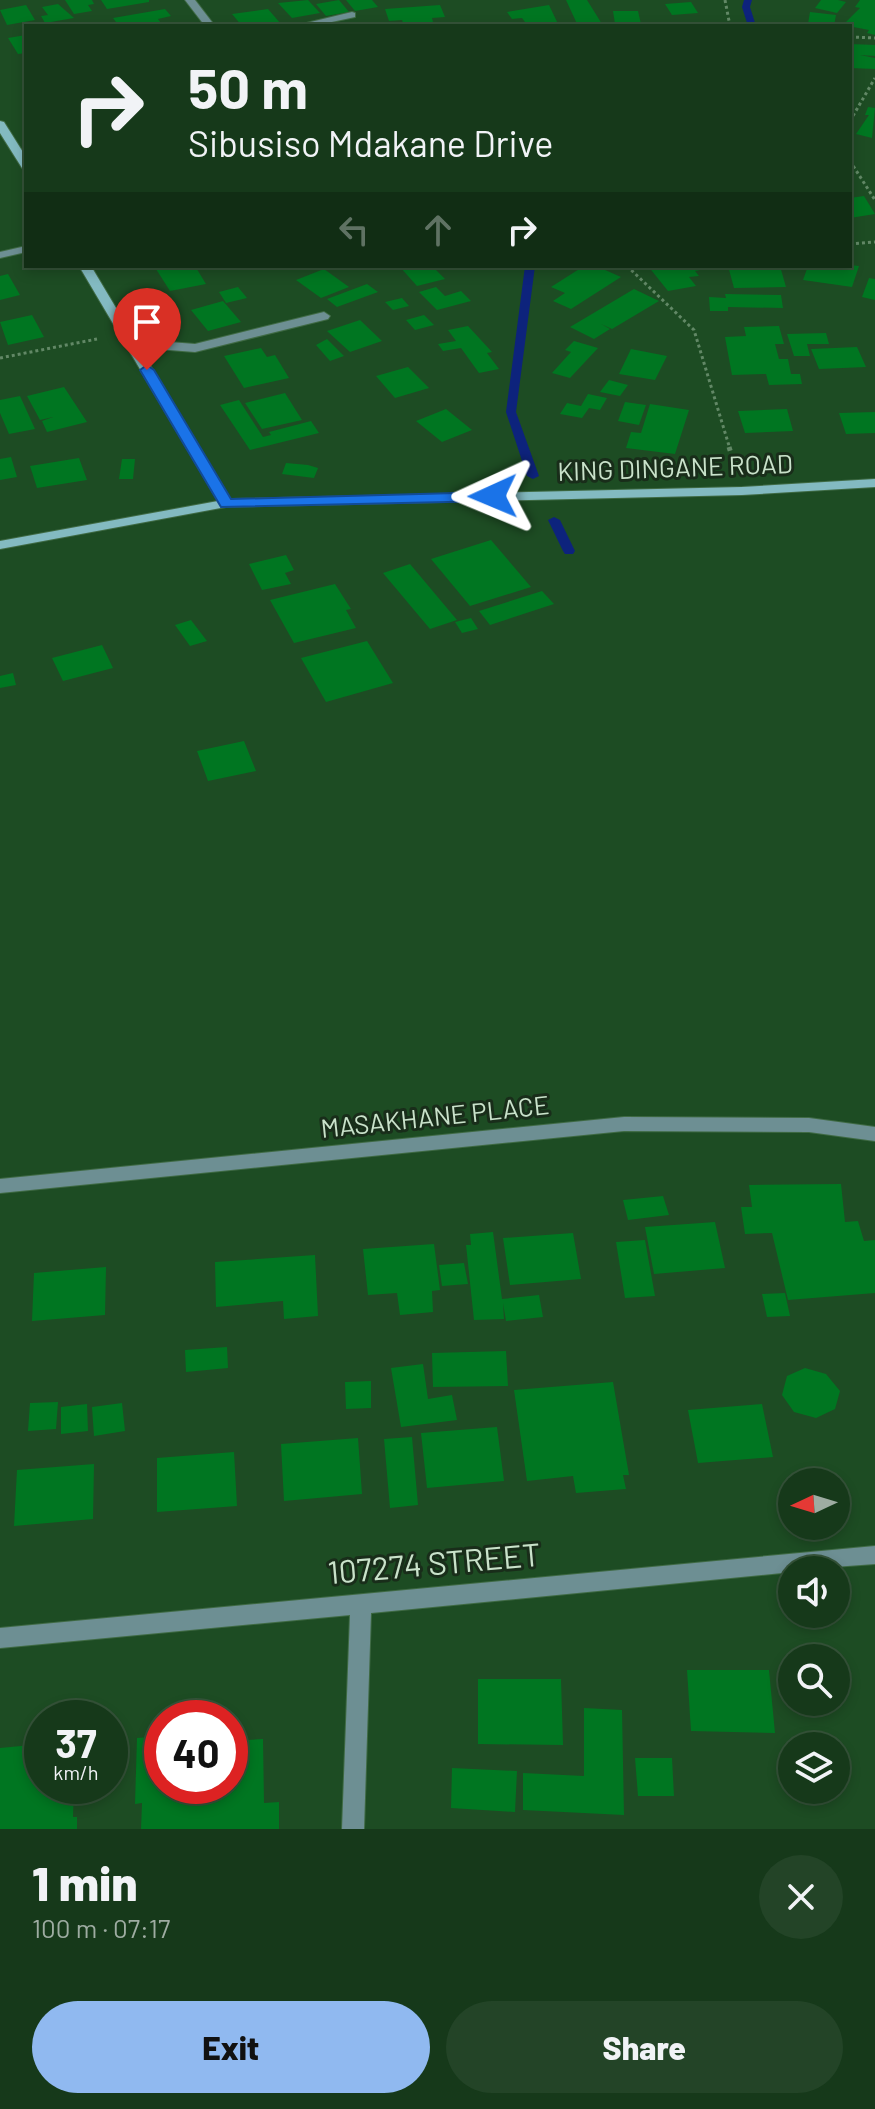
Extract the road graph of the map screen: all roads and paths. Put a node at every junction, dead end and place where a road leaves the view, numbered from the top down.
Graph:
1 (190, 0) edge
2 (725, 0) edge
3 (352, 15) dead end
4 (208, 24) edge
5 (309, 24) edge
6 (730, 24) edge
7 (852, 37) edge
8 (875, 38) edge
9 (875, 78) edge
10 (852, 118) edge
11 (0, 124) edge
12 (24, 163) edge
13 (852, 164) edge
14 (875, 200) edge
15 (875, 242) edge
16 (852, 244) edge
17 (24, 249) edge
18 (0, 255) edge
19 (86, 268) edge
20 (629, 268) edge
21 (324, 316) dead end
22 (128, 338) junction
23 (0, 358) edge
24 (875, 483) edge
25 (742, 491) junction
26 (226, 503) junction
27 (0, 545) edge
28 (875, 1134) edge
29 (0, 1186) edge
30 (875, 1555) edge
31 (361, 1603) junction
32 (0, 1638) edge
33 (353, 1829) edge

1 - 4 street
2 - 6 path
3 - 5 street
7 - 8 path
9 - 10 path
11 - 12 street
13 - 14 path
15 - 16 path
17 - 18 street
19 - 22 street
20 - 25 path
21 - 22 street
22 - 23 path
22 - 26 street
24 - 25 street, KING DINGANE ROAD
25 - 26 street, KING DINGANE ROAD
26 - 27 street, KING DINGANE ROAD
28 - 29 street, MASAKHANE PLACE
30 - 31 street, 107274 STREET
31 - 32 street, 107274 STREET
31 - 33 street

